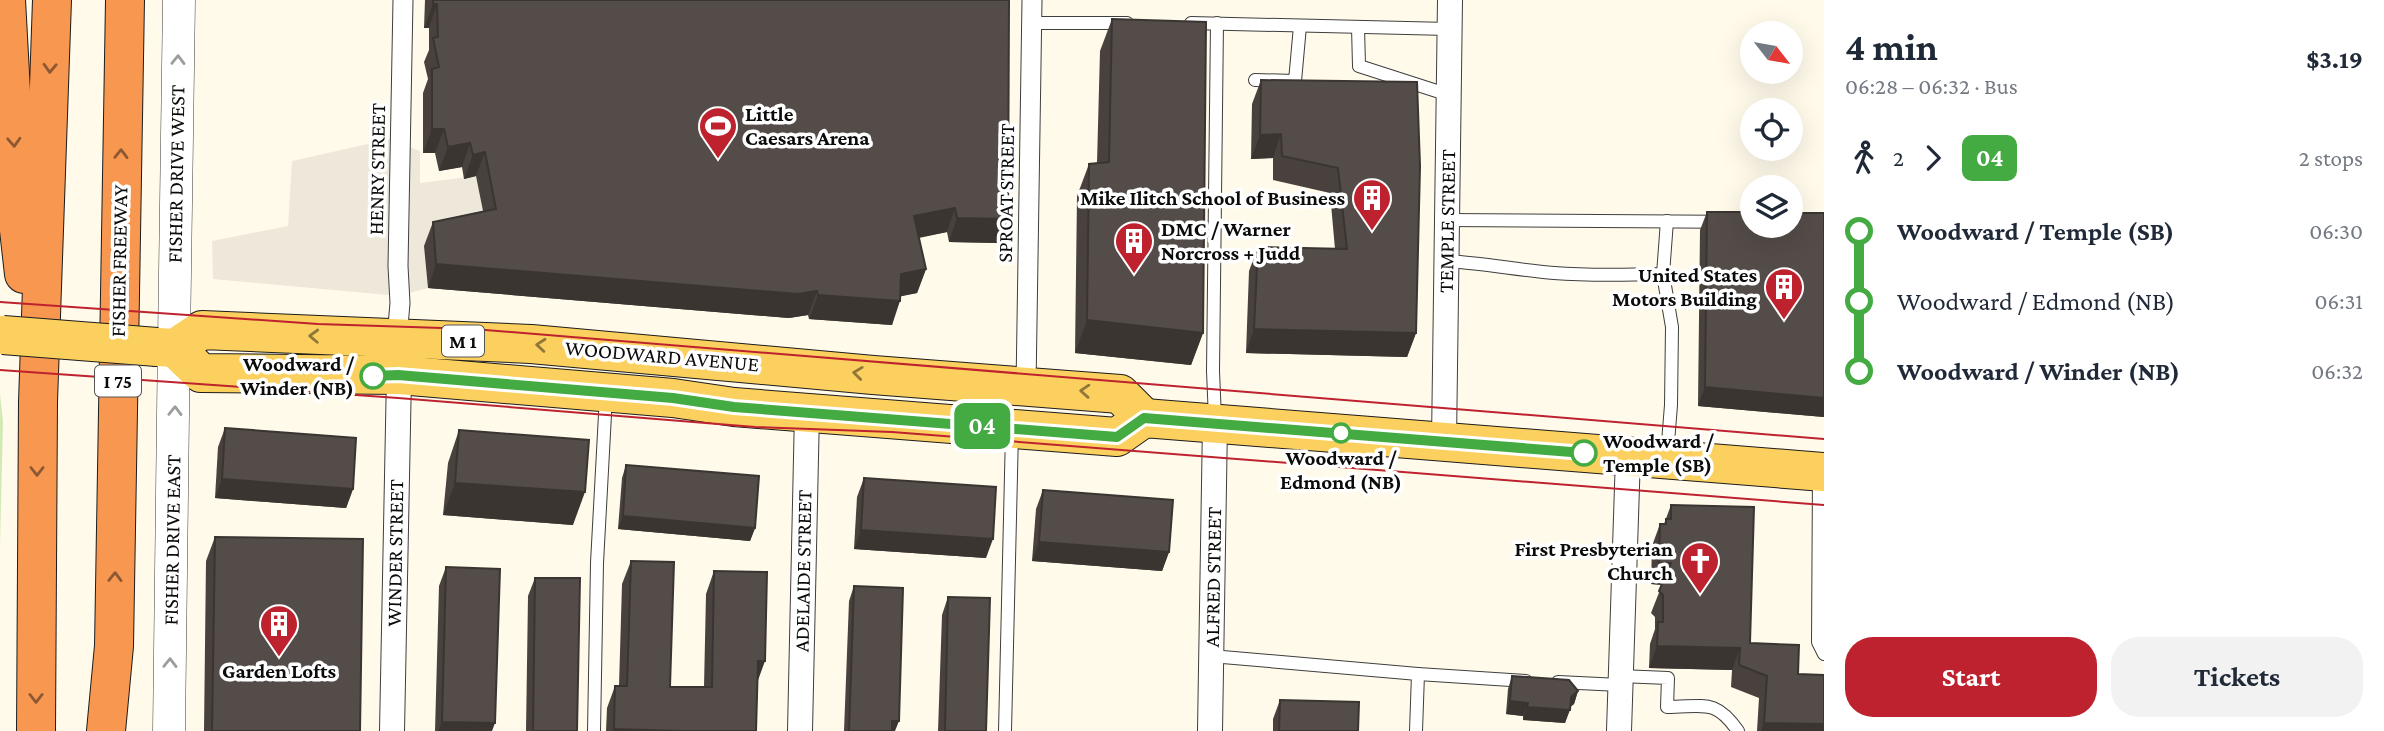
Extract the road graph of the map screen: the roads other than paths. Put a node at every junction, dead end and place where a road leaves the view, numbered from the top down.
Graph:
1 (6, 0) edge
2 (52, 0) edge
3 (125, 0) edge
4 (179, 0) edge
5 (403, 0) edge
6 (1032, 0) edge
7 (1450, 0) edge
8 (1032, 23) junction
9 (1140, 23) edge
10 (1179, 23) edge
11 (1217, 23) junction
12 (1300, 26) junction
13 (1358, 27) junction
14 (1449, 29) junction
15 (1255, 80) dead end
16 (1448, 95) junction
17 (1447, 220) junction
18 (1667, 221) junction
19 (1740, 222) edge
20 (1446, 261) junction
21 (1662, 274) junction
22 (1, 335) edge
23 (397, 338) junction
24 (166, 348) junction
25 (398, 375) junction
26 (1026, 387) junction
27 (606, 393) junction
28 (38, 402) junction
29 (807, 412) junction
30 (1144, 418) junction
31 (1215, 423) junction
32 (1012, 428) junction
33 (1444, 441) junction
34 (1628, 456) junction
35 (1667, 459) junction
36 (1821, 472) edge
37 (114, 646) junction
38 (1824, 654) edge
39 (1211, 656) junction
40 (1418, 674) junction
41 (1620, 681) junction
42 (36, 731) edge
43 (106, 731) edge
44 (121, 731) edge
45 (169, 731) edge
46 (392, 731) edge
47 (594, 731) edge
48 (800, 731) edge
49 (1005, 731) edge
50 (1210, 731) edge
51 (1416, 731) edge
52 (1619, 731) edge
53 (1738, 731) edge

1 -> 28 highway
2 -> 28 highway
37 -> 3 highway, FISHER FREEWAY / I 75
24 -> 4 street, FISHER DRIVE WEST
5 - 23 street, HENRY STREET
6 - 8 street, SPROAT STREET
7 - 14 street, TEMPLE STREET
8 - 9 lane
8 - 26 street, SPROAT STREET
10 - 11 lane
11 - 12 lane
11 - 31 lane
12 - 13 lane
12 - 15 lane
13 - 14 lane
13 - 16 lane
14 - 16 street, TEMPLE STREET
16 - 17 street, TEMPLE STREET
17 - 18 lane
17 - 20 street, TEMPLE STREET
18 - 19 lane
18 - 21 lane
20 - 21 lane
20 - 33 street, TEMPLE STREET
21 - 35 lane
22 - 24 main road, bridge
23 -> 24 main road, WOODWARD AVENUE / M 1
26 -> 23 main road, WOODWARD AVENUE / M 1
24 - 25 main road, WOODWARD AVENUE / M 1
45 -> 24 street, FISHER DRIVE EAST
25 - 27 main road, WOODWARD AVENUE / M 1
25 - 46 street, WINDER STREET
30 -> 26 main road, WOODWARD AVENUE / M 1
27 - 29 main road, WOODWARD AVENUE / M 1
27 - 47 lane
28 -> 42 highway
29 - 32 main road, WOODWARD AVENUE / M 1
29 - 48 street, ADELAIDE STREET
30 - 31 main road
30 - 32 main road, WOODWARD AVENUE / M 1
31 - 33 main road
31 - 39 street, ALFRED STREET
32 - 49 lane
33 - 34 main road
34 - 35 main road
34 - 41 street
35 - 36 main road
36 - 38 lane
37 - 43 highway, FISHER FREEWAY
37 - 44 highway, I 75
39 - 40 lane
39 - 50 street, ALFRED STREET
40 - 41 lane
40 - 51 lane
41 - 52 street
41 - 53 lane

